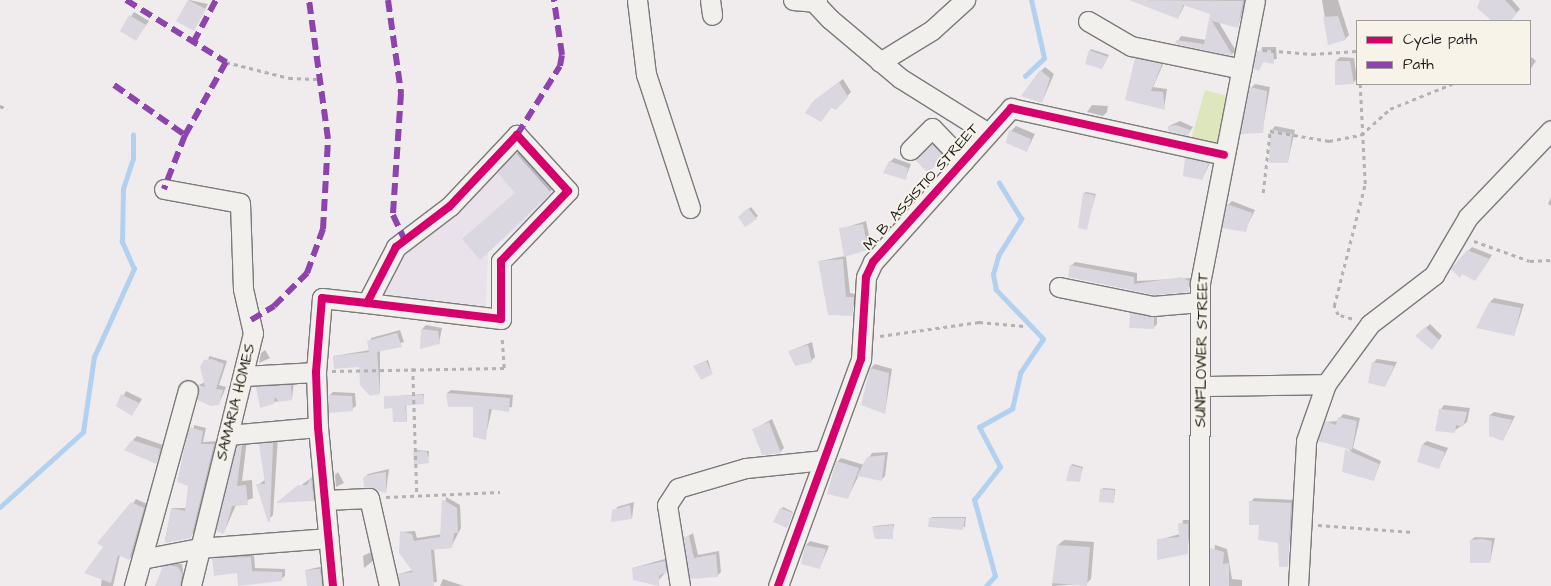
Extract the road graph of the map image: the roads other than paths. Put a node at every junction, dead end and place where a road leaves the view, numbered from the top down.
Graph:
1 (637, 0) edge
2 (793, 0) edge
3 (965, 0) edge
4 (1255, 0) edge
5 (816, 1) edge
6 (1088, 21) dead end
7 (880, 62) junction
8 (1242, 70) junction
9 (1551, 130) edge
10 (988, 133) junction
11 (910, 150) dead end
12 (1224, 155) junction
13 (964, 161) junction
14 (164, 189) dead end
15 (690, 208) dead end
16 (1059, 286) dead end
17 (1200, 302) junction
18 (367, 303) junction
19 (316, 372) junction
20 (244, 376) junction
21 (1326, 384) junction
22 (1201, 386) junction
23 (188, 390) dead end
24 (318, 427) junction
25 (228, 435) junction
26 (824, 460) junction
27 (325, 500) junction
28 (329, 538) junction
29 (199, 548) junction
30 (142, 560) junction
31 (134, 586) edge
32 (191, 586) edge
33 (333, 586) edge
34 (389, 586) edge
35 (680, 586) edge
36 (778, 586) edge
37 (1200, 586) edge
38 (1298, 586) edge

1 - 15 street
2 - 5 street
3 - 7 street
4 - 8 street, SUNFLOWER STREET
5 - 7 street
6 - 8 street
7 - 10 street
8 - 12 street, SUNFLOWER STREET
9 - 21 street
10 - 12 street, M. B. ASSISTIO STREET
10 - 13 street, M. B. ASSISTIO STREET
11 - 13 street
12 - 17 street, SUNFLOWER STREET
13 - 26 street, M. B. ASSISTIO STREET
14 - 20 street, SAMARIA HOMES
16 - 17 street
17 - 22 street, SUNFLOWER STREET
18 - 18 street
18 - 19 street
19 - 20 street
19 - 24 street
20 - 25 street, SAMARIA HOMES
21 - 22 street
21 - 38 street
22 - 37 street, SUNFLOWER STREET
23 - 30 street
24 - 25 street
24 - 27 street
25 - 29 street, SAMARIA HOMES
26 - 35 street
26 - 36 street, M. B. ASSISTIO STREET
27 - 28 street
27 - 34 street
28 - 29 street
28 - 33 street
29 - 30 street
29 - 32 street, SAMARIA HOMES
30 - 31 street

